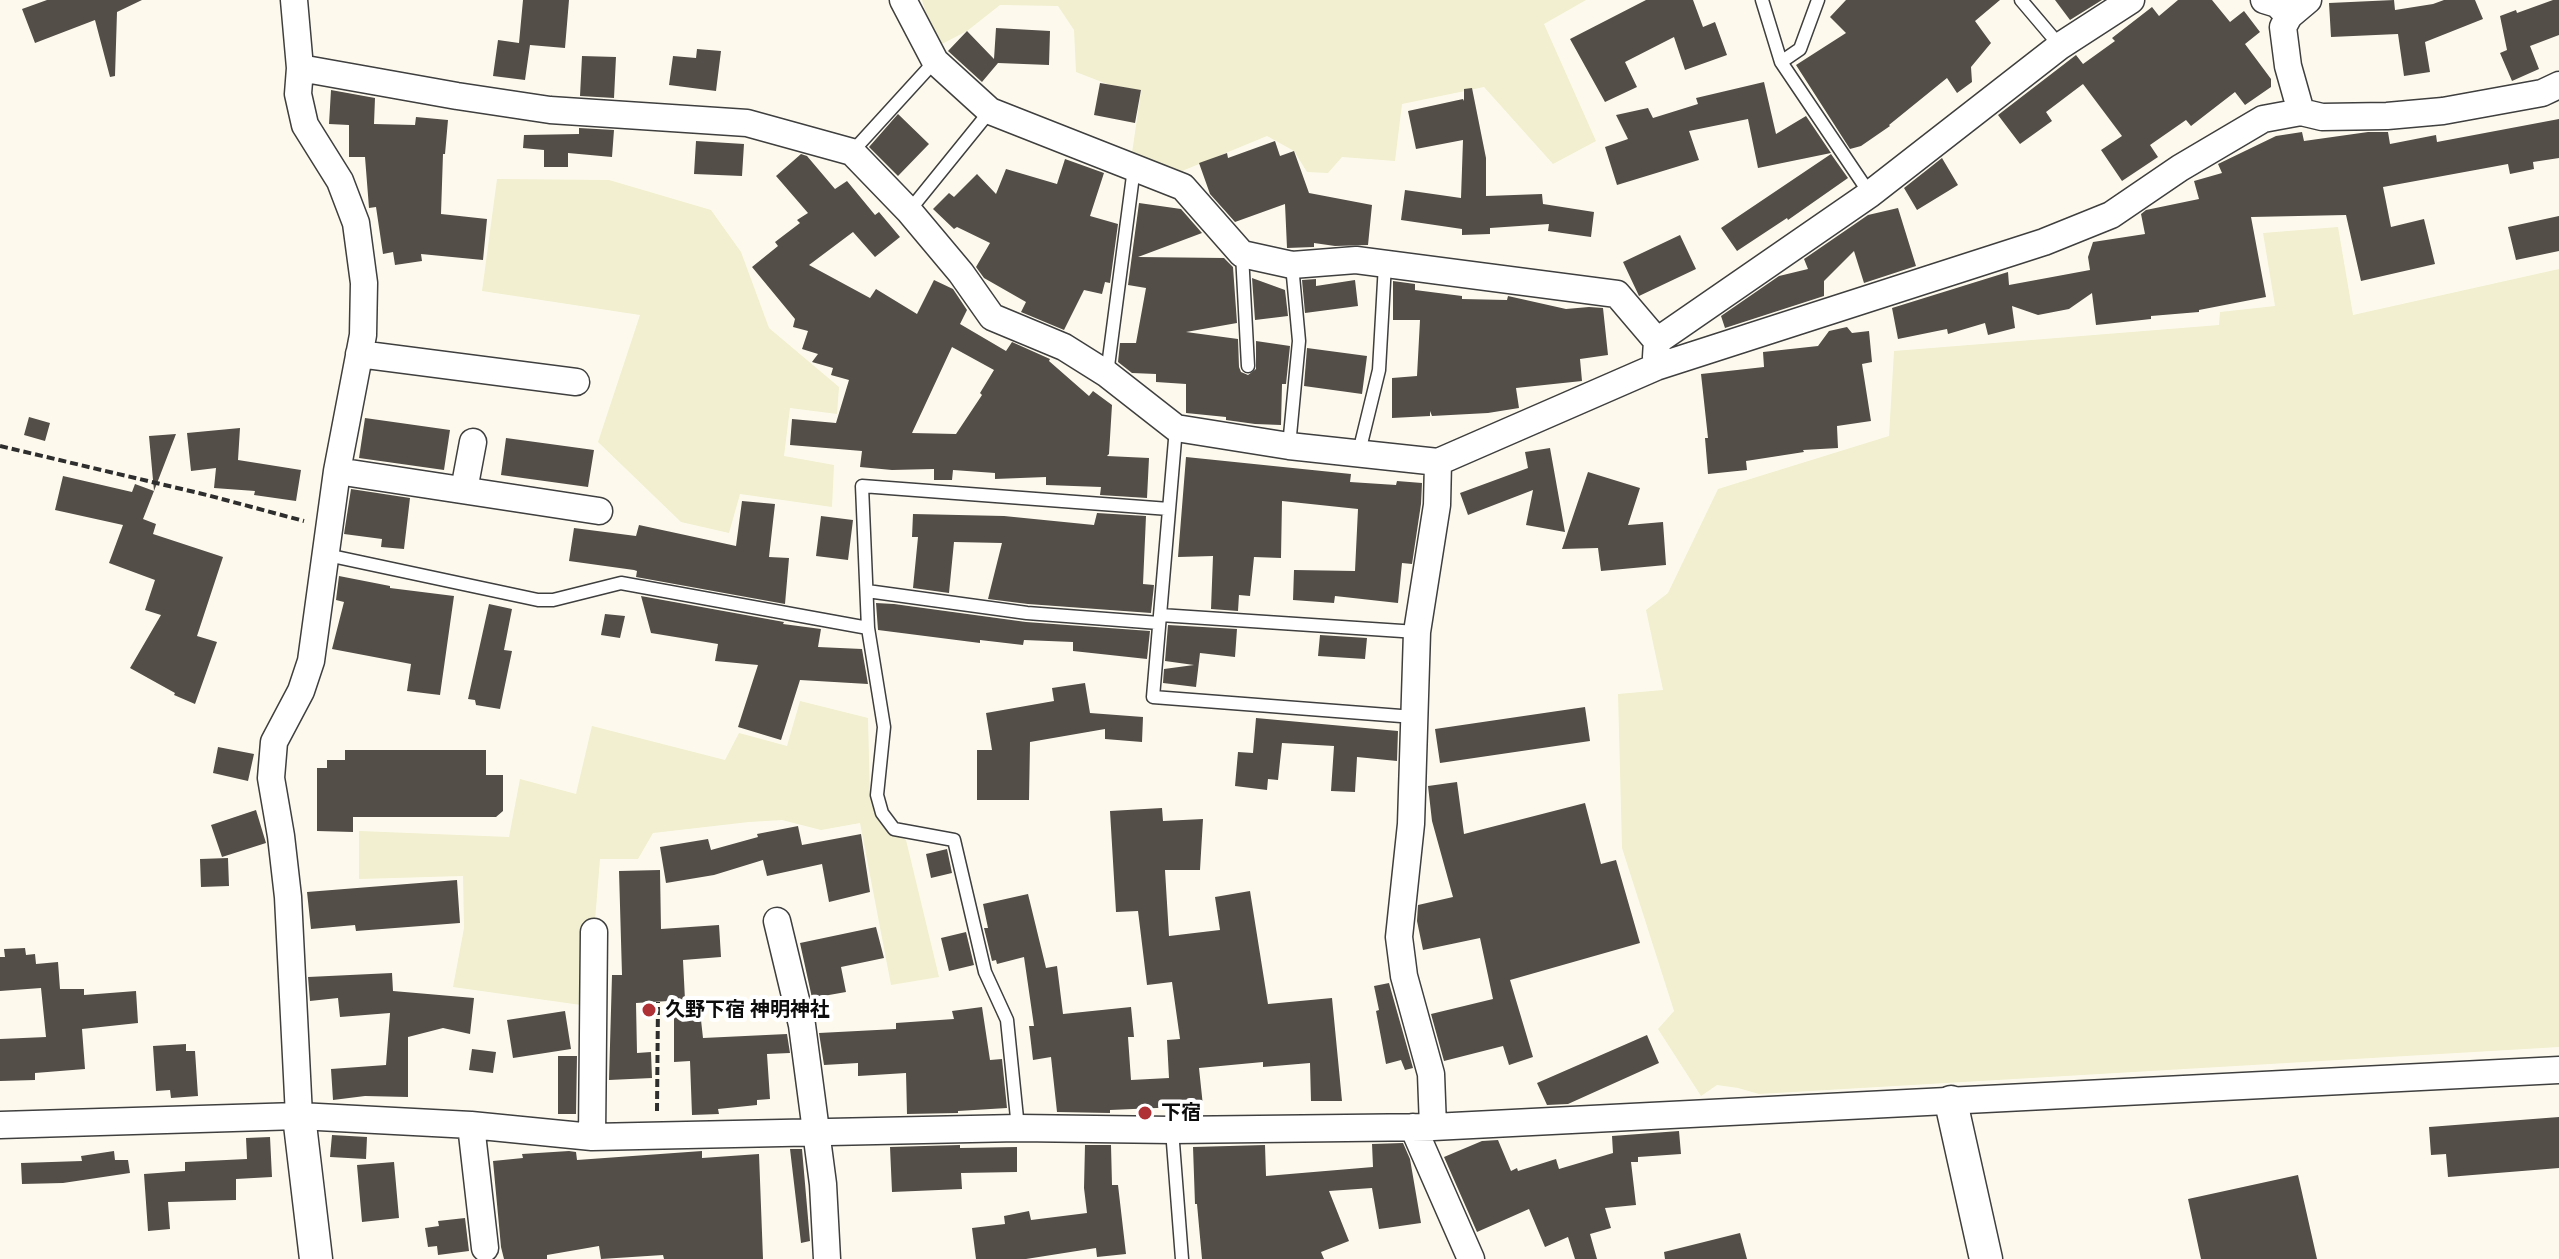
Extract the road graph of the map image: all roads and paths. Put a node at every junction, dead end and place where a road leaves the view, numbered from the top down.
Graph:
1 (294, 0) edge
2 (903, 0) edge
3 (1762, 0) edge
4 (1818, 0) edge
5 (2021, 0) edge
6 (2131, 0) edge
7 (2283, 4) edge
8 (2060, 46) junction
9 (935, 61) junction
10 (1781, 62) junction
11 (300, 68) junction
12 (2559, 85) edge
13 (990, 111) junction
14 (2301, 112) junction
15 (852, 152) junction
16 (1134, 168) junction
17 (1870, 194) junction
18 (909, 211) junction
19 (1242, 254) junction
20 (1385, 264) junction
21 (1292, 265) junction
22 (359, 354) junction
23 (1656, 354) junction
24 (1248, 366) dead end
25 (1107, 374) junction
26 (576, 382) dead end
27 (1176, 428) junction
28 (473, 442) dead end
29 (0, 446) edge
30 (1289, 446) junction
31 (1359, 452) junction
32 (1438, 462) junction
33 (337, 471) junction
34 (464, 490) junction
35 (1169, 509) junction
36 (599, 511) dead end
37 (328, 528) junction
38 (327, 555) junction
39 (867, 591) junction
40 (1159, 619) junction
41 (868, 628) junction
42 (1417, 632) junction
43 (1414, 717) junction
44 (777, 921) dead end
45 (594, 932) dead end
46 (658, 1002) dead end
47 (2559, 1070) edge
48 (1951, 1102) junction
49 (299, 1116) junction
50 (0, 1125) edge
51 (471, 1125) junction
52 (1423, 1127) junction
53 (1018, 1128) junction
54 (1172, 1130) junction
55 (816, 1131) junction
56 (592, 1137) junction
57 (657, 1137) junction
58 (485, 1248) dead end
59 (316, 1259) edge
60 (827, 1259) edge
61 (1182, 1259) edge
62 (1471, 1259) edge
63 (1986, 1259) edge

1 - 11 street
2 - 9 street
3 - 10 lane
4 - 10 lane
5 - 8 lane
6 - 8 street
7 - 14 street
8 - 17 street
9 - 13 street
9 - 15 lane
10 - 17 lane
11 - 15 street
11 - 22 street
12 - 14 street
13 - 16 street
13 - 18 lane
14 - 23 street
15 - 18 street
16 - 19 street
16 - 25 lane
17 - 23 street
18 - 25 street
19 - 21 street
19 - 24 lane
20 - 21 street
20 - 23 street
20 - 31 lane
21 - 30 lane
22 - 26 street
22 - 33 street
23 - 32 street
25 - 27 street
27 - 30 street
27 - 35 lane
28 - 34 street
29 - 37 path
30 - 31 street
31 - 32 street
32 - 42 street
33 - 34 street
33 - 37 street
34 - 36 street
35 - 39 lane
35 - 40 lane
37 - 38 street
38 - 41 lane
38 - 49 street
39 - 40 lane
39 - 41 lane
40 - 42 lane
40 - 43 lane
41 - 53 lane
42 - 43 street
43 - 52 street
44 - 55 street
45 - 56 street
46 - 57 path
47 - 48 street
48 - 52 street
48 - 63 street
49 - 50 street
49 - 51 street
49 - 59 street
51 - 56 street
51 - 58 street
52 - 54 street
52 - 62 street
53 - 54 street
53 - 55 street
54 - 61 lane
55 - 57 street
55 - 60 street
56 - 57 street

